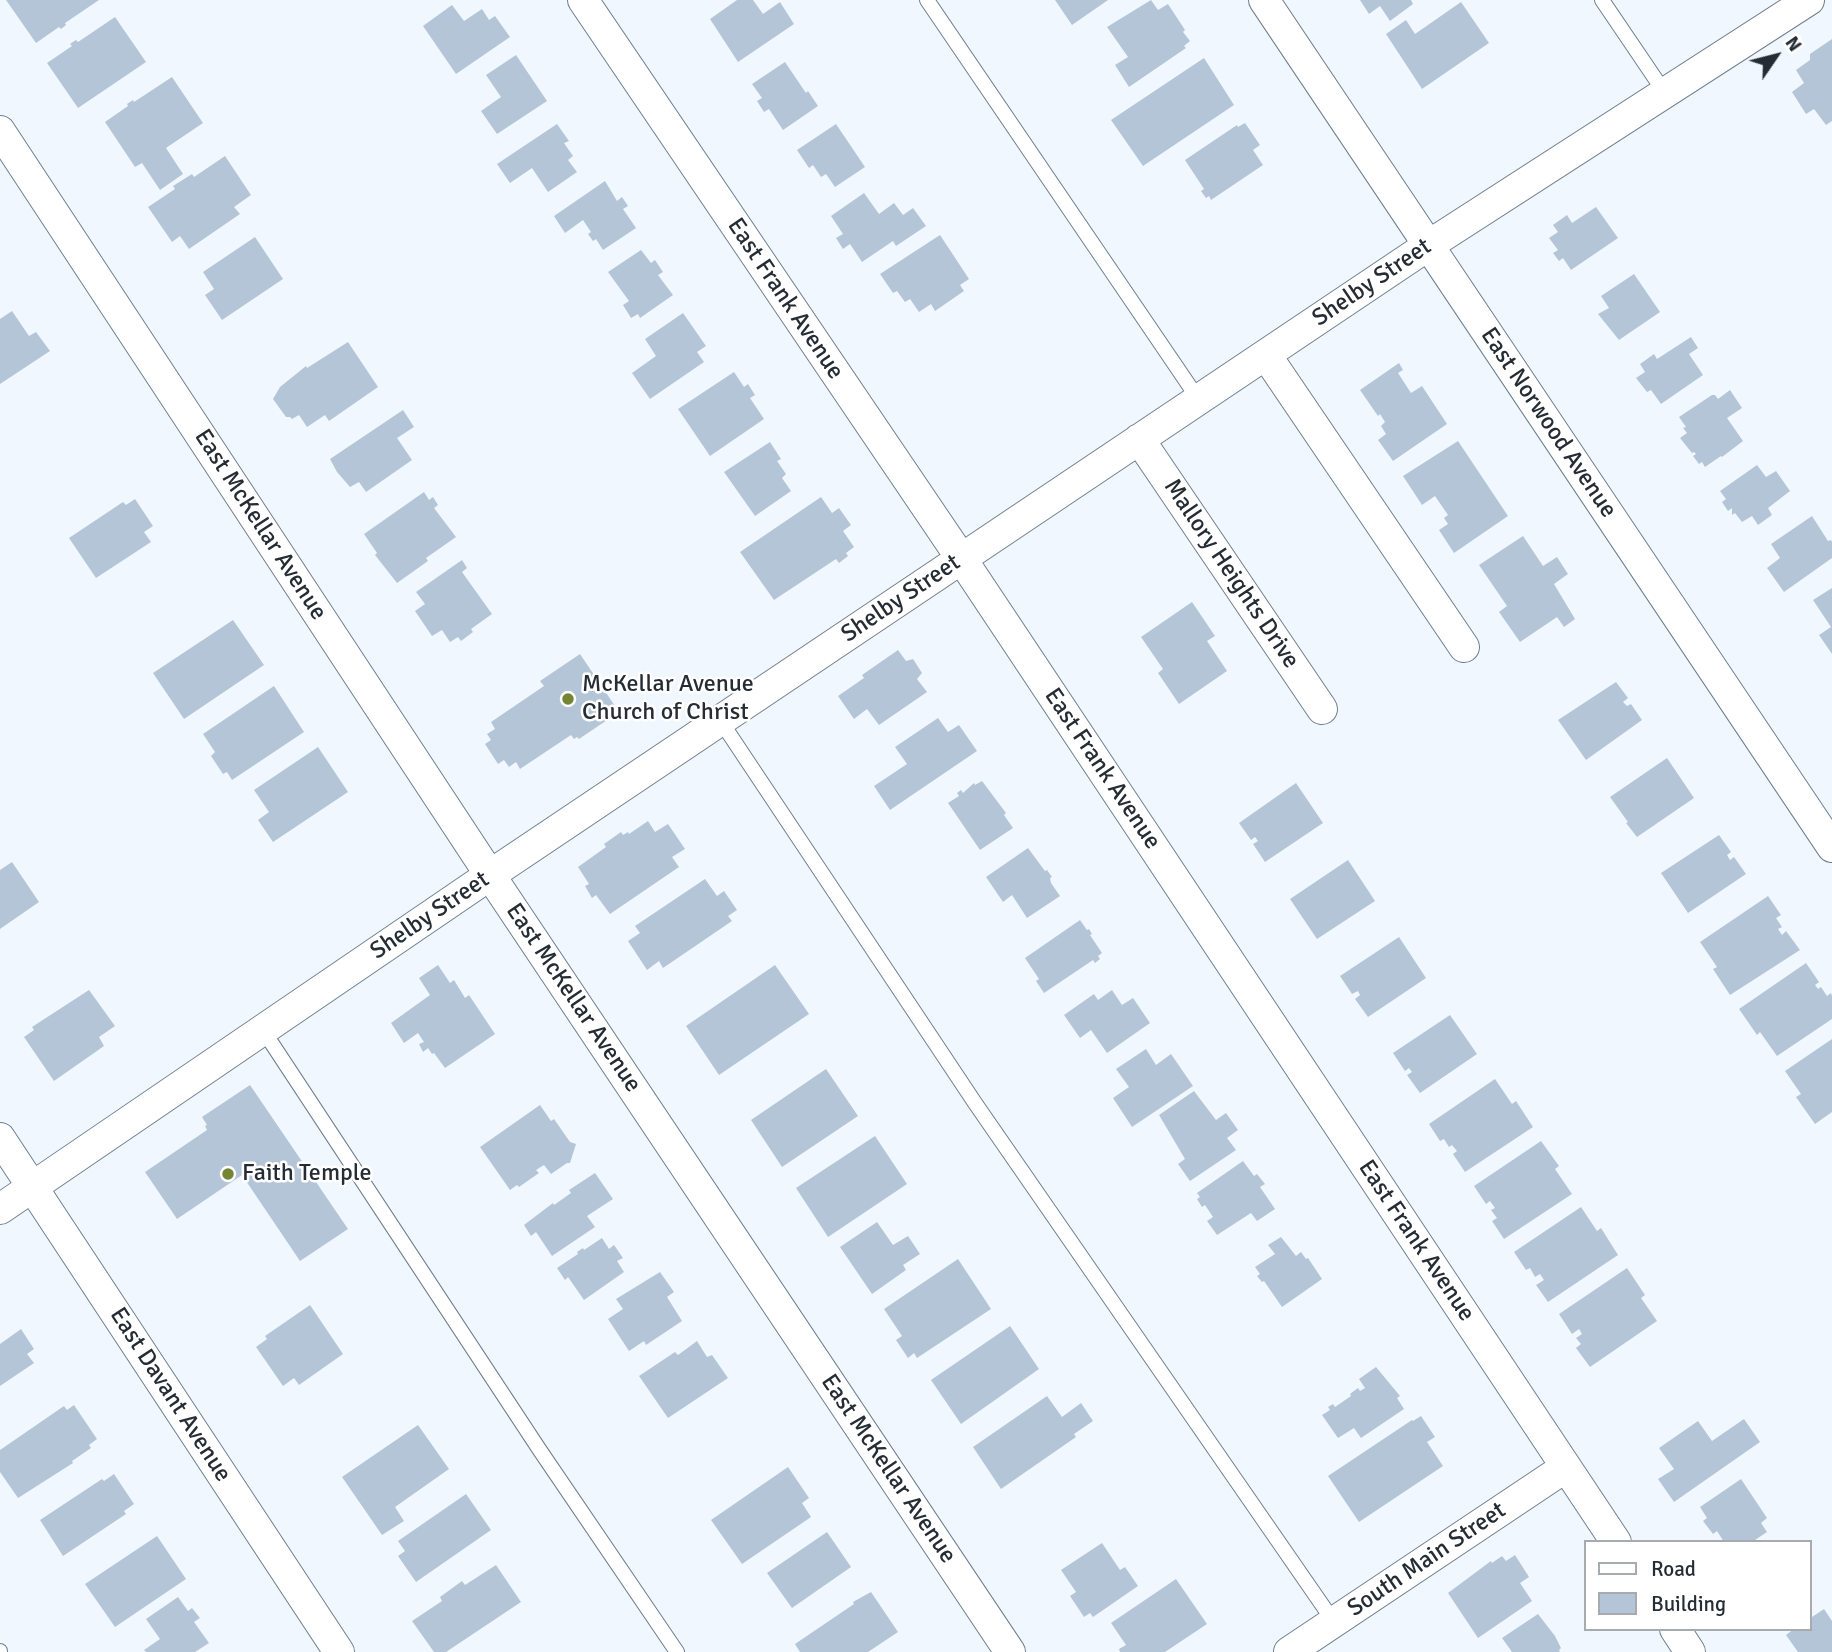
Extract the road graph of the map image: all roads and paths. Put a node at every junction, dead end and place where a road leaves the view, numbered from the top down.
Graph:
1 (583, 0) edge
2 (927, 0) edge
3 (1264, 0) edge
4 (1602, 0) edge
5 (1809, 0) edge
6 (1665, 93) junction
7 (0, 131) edge
8 (1429, 244) junction
9 (1266, 355) junction
10 (1199, 400) junction
11 (1139, 439) junction
12 (961, 558) junction
13 (1464, 648) dead end
14 (1322, 709) dead end
15 (720, 720) junction
16 (1832, 847) edge
17 (491, 874) junction
18 (262, 1030) junction
19 (0, 1138) edge
20 (33, 1187) junction
21 (0, 1209) edge
22 (1566, 1467) junction
23 (1615, 1540) edge
24 (1334, 1622) junction
25 (1676, 1631) edge
26 (339, 1652) edge
27 (677, 1652) edge
28 (1010, 1652) edge
29 (1289, 1652) edge
30 (1690, 1652) edge

1 - 12 street, East Frank Avenue
2 - 10 lane
3 - 8 street, East Norwood Avenue
4 - 6 lane
5 - 6 street, Shelby Street
6 - 8 street, Shelby Street
7 - 17 street, East McKellar Avenue
8 - 9 street, Shelby Street
8 - 16 street, East Norwood Avenue
9 - 10 street, Shelby Street
9 - 13 street
10 - 11 street, Shelby Street
11 - 12 street, Shelby Street
11 - 14 street, Mallory Heights Drive
12 - 15 street, Shelby Street
12 - 22 street, East Frank Avenue
15 - 17 street, Shelby Street
15 - 24 lane
17 - 18 street, Shelby Street
17 - 28 street, East McKellar Avenue
18 - 20 street, Shelby Street
18 - 27 lane
19 - 20 street, East Davant Avenue
20 - 21 street, Shelby Street
20 - 26 street, East Davant Avenue
22 - 23 street, East Frank Avenue
22 - 24 street, South Main Street
24 - 29 street, South Main Street
25 - 30 street

